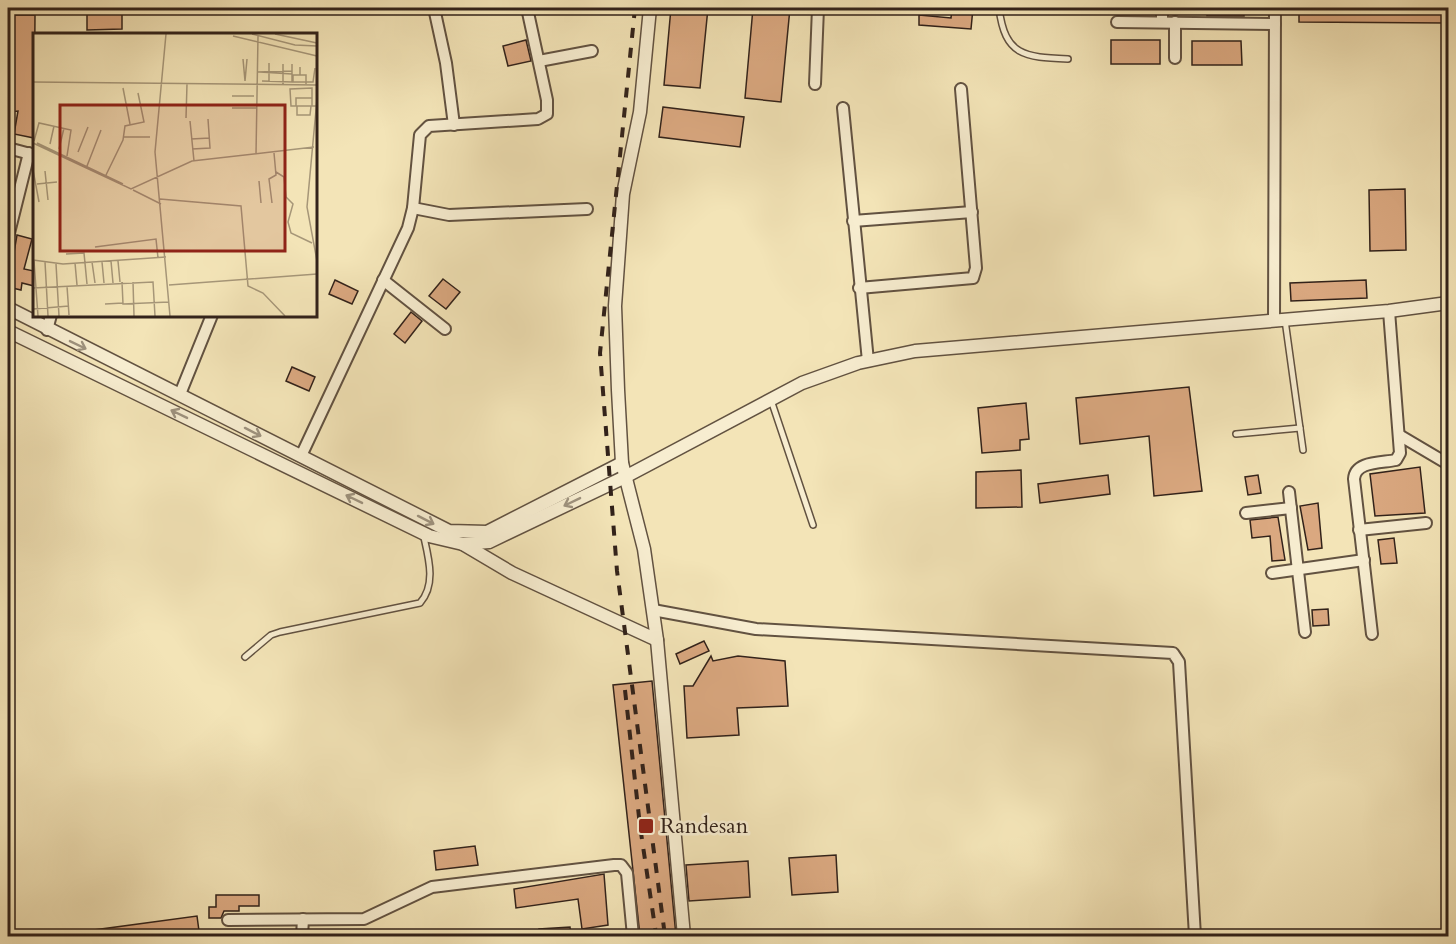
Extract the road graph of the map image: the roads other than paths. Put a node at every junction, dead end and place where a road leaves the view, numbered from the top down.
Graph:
1 (434, 8) edge
2 (527, 8) edge
3 (650, 8) edge
4 (818, 8) edge
5 (999, 8) edge
6 (1162, 8) edge
7 (1275, 8) edge
8 (1117, 22) dead end
9 (1162, 22) junction
10 (1176, 22) junction
11 (1275, 24) junction
12 (591, 51) dead end
13 (1175, 58) dead end
14 (1068, 59) dead end
15 (538, 62) junction
16 (815, 84) dead end
17 (962, 89) dead end
18 (843, 108) dead end
19 (454, 125) junction
20 (8, 148) edge
21 (32, 154) edge
22 (413, 208) junction
23 (587, 209) dead end
24 (972, 212) junction
25 (853, 221) junction
26 (8, 237) edge
27 (383, 280) junction
28 (859, 288) junction
29 (1449, 303) edge
30 (8, 308) edge
31 (1389, 312) junction
32 (51, 316) edge
33 (212, 316) edge
34 (1279, 321) junction
35 (446, 329) dead end
36 (47, 330) junction
37 (8, 331) edge
38 (868, 361) junction
39 (180, 394) junction
40 (771, 400) junction
41 (1300, 428) junction
42 (1236, 434) dead end
43 (1399, 435) junction
44 (1303, 450) dead end
45 (301, 456) junction
46 (622, 463) junction
47 (1449, 464) edge
48 (625, 477) junction
49 (1289, 492) dead end
50 (1291, 508) junction
51 (1246, 513) dead end
52 (1426, 523) dead end
53 (813, 525) dead end
54 (1359, 530) junction
55 (449, 531) junction
56 (423, 533) junction
57 (463, 544) junction
58 (1364, 560) junction
59 (1298, 569) junction
60 (1272, 573) dead end
61 (653, 610) junction
62 (1305, 632) dead end
63 (1372, 634) dead end
64 (657, 640) junction
65 (245, 657) dead end
66 (303, 919) junction
67 (228, 920) dead end
68 (302, 936) edge
69 (633, 936) edge
70 (684, 936) edge
71 (1195, 936) edge

1 - 19 street
2 - 15 street
3 - 46 street
4 - 16 street
5 - 14 lane
6 - 9 street
7 - 11 street
8 - 9 street
9 - 10 street
10 - 11 street
10 - 13 street
11 - 34 street
12 - 15 street
15 - 19 street
17 - 24 street
18 - 25 street
19 - 22 street
20 - 21 street
21 - 26 street
22 - 23 street
22 - 27 street
24 - 25 street
24 - 28 street
25 - 28 street
27 - 35 street
27 - 45 street
28 - 38 street
29 - 31 street
30 - 36 street
31 - 34 street
31 - 43 street
32 - 36 street
33 - 39 street
34 - 38 street
34 - 41 lane
36 -> 39 street
56 -> 37 street
38 - 40 street
39 -> 45 street
40 - 48 street
40 - 53 lane
41 - 42 lane
41 - 44 lane
43 - 47 street
43 - 54 street
45 -> 55 street
46 - 48 street
46 - 55 street
48 -> 57 street
48 - 61 street
49 - 50 street
50 - 51 street
50 - 59 street
52 - 54 street
54 - 58 street
55 - 57 street
56 - 57 street
56 - 65 lane
57 - 64 street
58 - 59 street
58 - 63 street
59 - 60 street
59 - 62 street
61 - 64 street
61 - 71 street
64 - 70 street
66 - 67 street
66 - 68 street
66 - 69 street

